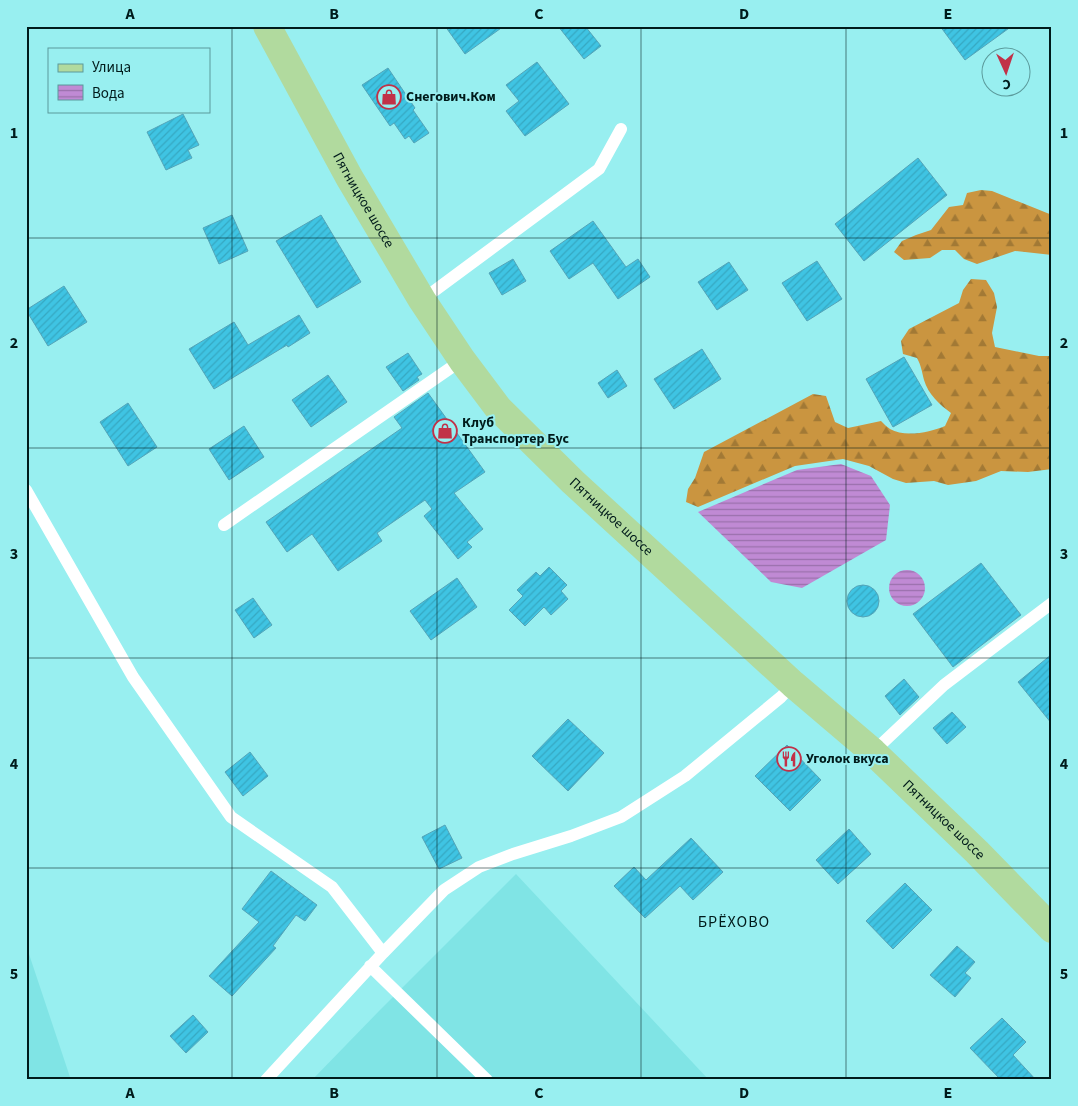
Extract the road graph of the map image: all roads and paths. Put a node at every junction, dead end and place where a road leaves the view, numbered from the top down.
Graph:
1 (267, 26) edge
2 (621, 129) dead end
3 (422, 300) junction
4 (462, 360) junction
5 (26, 490) edge
6 (224, 525) dead end
7 (1052, 603) edge
8 (794, 684) junction
9 (872, 752) junction
10 (1052, 929) edge
11 (382, 953) junction
12 (370, 966) junction
13 (266, 1080) edge
14 (487, 1080) edge

1 - 3 main road, Пятницкое шоссе
2 - 3 lane
3 - 4 main road, Пятницкое шоссе
4 - 6 lane
4 - 8 main road, Пятницкое шоссе
5 - 11 lane
7 - 9 lane
8 - 9 main road, Пятницкое шоссе
8 - 11 lane
9 - 10 main road, Пятницкое шоссе
11 - 12 lane
12 - 13 lane
12 - 14 lane

